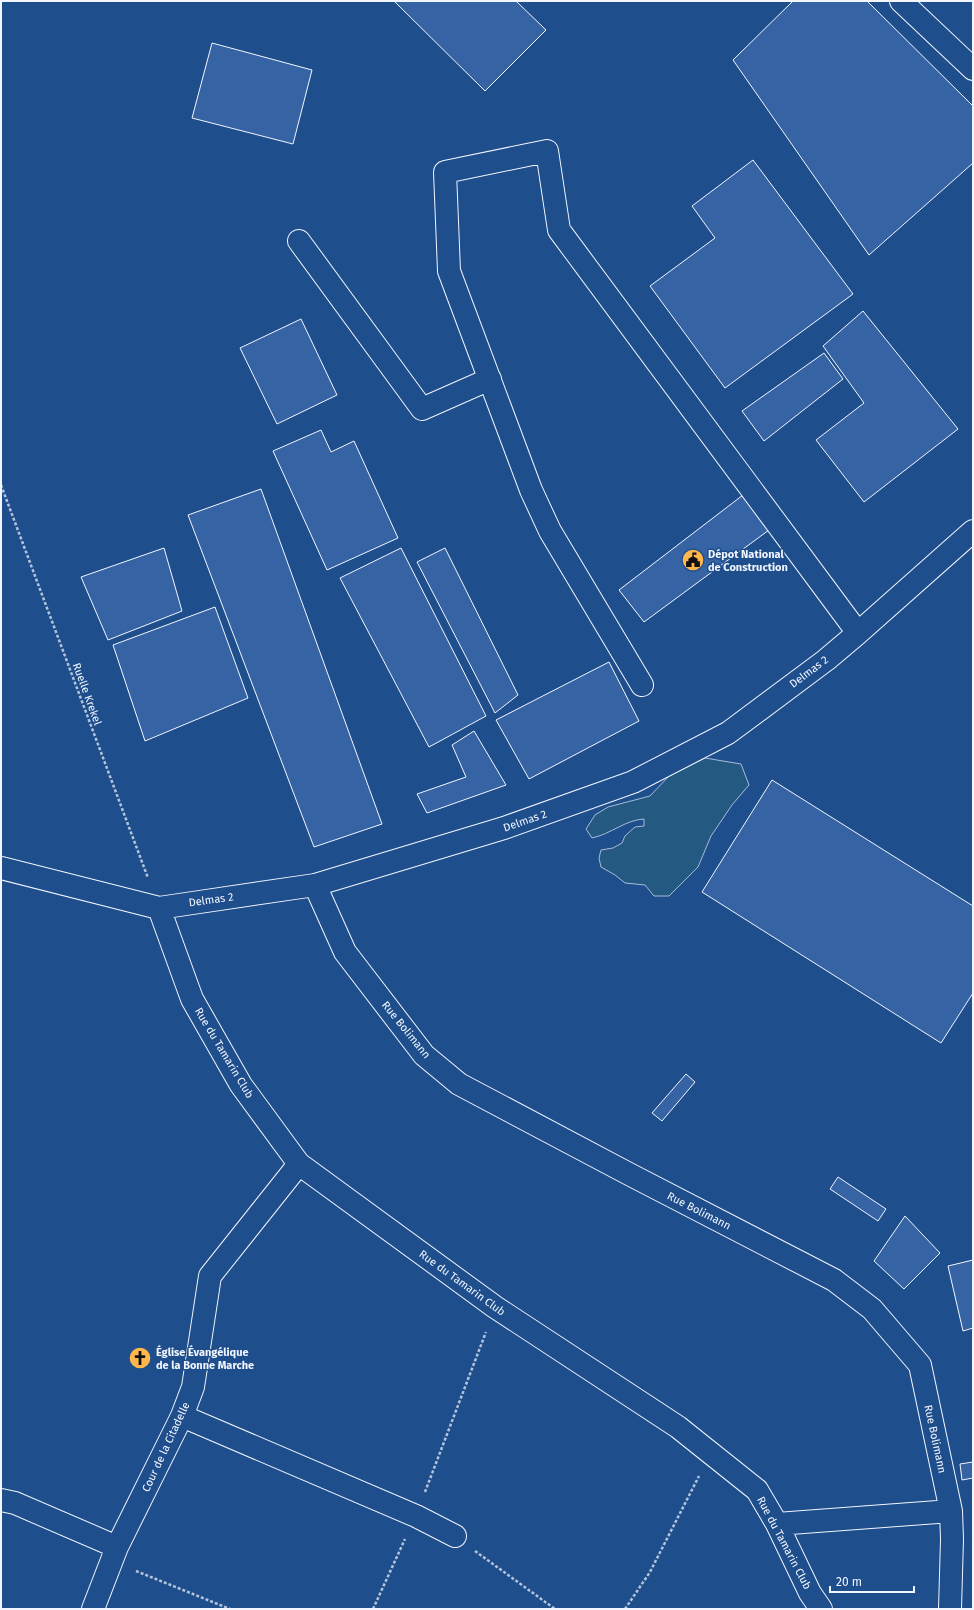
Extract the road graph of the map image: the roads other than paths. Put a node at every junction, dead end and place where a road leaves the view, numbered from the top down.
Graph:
1 (901, 1) edge
2 (973, 69) edge
3 (298, 241) dead end
4 (490, 379) junction
5 (973, 531) edge
6 (858, 633) junction
7 (642, 685) dead end
8 (1, 868) edge
9 (315, 886) junction
10 (159, 908) junction
11 (298, 1164) junction
12 (182, 1416) junction
13 (1, 1500) edge
14 (951, 1511) junction
15 (777, 1524) junction
16 (455, 1536) road end
17 (114, 1554) junction
18 (93, 1609) edge
19 (821, 1609) edge
20 (950, 1609) edge

1 - 2 street
3 - 4 street
4 - 6 street
4 - 7 street
5 - 6 street, Delmas 2
6 - 9 street, Delmas 2
8 - 10 street, Delmas 2
9 - 10 street, Delmas 2
9 - 14 street, Rue Bolimann
10 - 11 street, Rue du Tamarin Club
11 - 12 street, Cour de la Citadelle
11 - 15 street, Rue du Tamarin Club
12 - 16 street
12 - 17 street, Cour de la Citadelle
13 - 17 street
14 - 15 street
14 - 20 street, Rue Bolimann
15 - 19 street, Rue du Tamarin Club
17 - 18 street, Cour de la Citadelle

